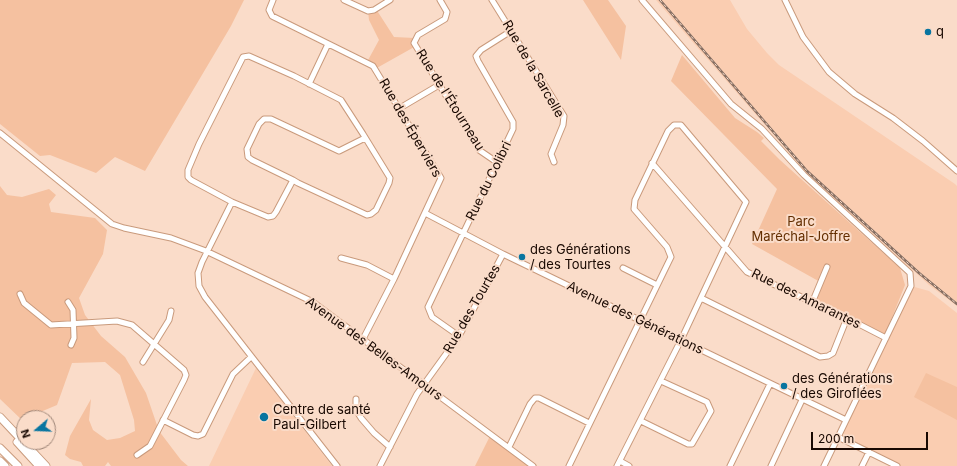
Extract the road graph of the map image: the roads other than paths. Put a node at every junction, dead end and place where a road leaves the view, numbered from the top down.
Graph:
1 (273, 0) edge
2 (344, 0) edge
3 (390, 0) edge
4 (440, 0) edge
5 (492, 0) edge
6 (642, 0) edge
7 (785, 0) edge
8 (511, 31) junction
9 (328, 44) junction
10 (309, 84) junction
11 (439, 85) junction
12 (400, 108) junction
13 (0, 134) edge
14 (365, 138) junction
15 (554, 162) dead end
16 (498, 164) junction
17 (652, 164) junction
18 (957, 171) edge
19 (293, 180) junction
20 (232, 202) junction
21 (425, 214) junction
22 (463, 233) junction
23 (725, 246) junction
24 (206, 251) junction
25 (503, 254) junction
26 (342, 258) dead end
27 (828, 267) dead end
28 (623, 268) dead end
29 (394, 279) junction
30 (657, 285) junction
31 (20, 294) dead end
32 (700, 298) junction
33 (68, 302) dead end
34 (812, 303) junction
35 (172, 311) dead end
36 (848, 318) junction
37 (640, 320) junction
38 (74, 324) junction
39 (459, 336) junction
40 (886, 338) junction
41 (363, 339) junction
42 (681, 340) junction
43 (154, 344) junction
44 (71, 345) dead end
45 (251, 357) junction
46 (144, 362) dead end
47 (661, 380) junction
48 (424, 384) junction
49 (770, 384) junction
50 (356, 399) dead end
51 (802, 400) junction
52 (0, 417) edge
53 (163, 420) junction
54 (846, 420) junction
55 (641, 421) junction
56 (589, 423) junction
57 (0, 424) edge
58 (838, 437) junction
59 (390, 447) junction
60 (509, 447) junction
61 (0, 448) edge
62 (869, 452) junction
63 (138, 455) dead end
64 (0, 461) edge
65 (618, 464) edge
66 (5, 466) edge
67 (18, 466) edge
68 (38, 466) edge
69 (46, 466) edge
70 (337, 466) edge
71 (380, 466) edge
72 (533, 466) edge
73 (569, 466) edge
74 (629, 466) edge
75 (730, 466) edge
76 (770, 466) edge
77 (824, 466) edge
78 (862, 466) edge
79 (897, 466) edge

1 - 9 street, Rue des Éperviers
2 - 3 street
4 - 11 street, Rue de l'Étourneau
5 - 8 street, Rue de la Sarcelle
6 - 40 street
7 - 18 street
8 - 15 street, Rue de la Sarcelle
8 - 16 street, Rue du Colibri
9 - 10 street
9 - 12 street, Rue des Éperviers
10 - 14 street
10 - 20 street
11 - 12 street
11 - 16 street, Rue de l'Étourneau
12 - 21 street, Rue des Éperviers
13 - 24 street, Avenue des Belles-Amours
14 - 19 street
14 - 19 street
16 - 22 street, Rue du Colibri
17 - 23 street, Rue des Amarantes
17 - 23 street
17 - 30 street
19 - 20 street
20 - 24 street
21 - 22 street, Avenue des Générations
21 - 29 street, Rue des Éperviers
22 - 25 street, Avenue des Générations
22 - 39 street, Rue du Colibri
23 - 32 street
23 - 34 street, Rue des Amarantes
24 - 41 street, Avenue des Belles-Amours
24 - 45 street
25 - 37 street, Avenue des Générations
25 - 39 street, Rue des Tourtes
26 - 29 street
27 - 34 street
28 - 30 street
29 - 41 street, Rue des Éperviers
30 - 37 street
31 - 38 street
32 - 36 street
32 - 42 street
33 - 38 street
34 - 36 street, Rue des Amarantes
35 - 43 street
36 - 40 street, Rue des Amarantes
37 - 42 street, Avenue des Générations
37 - 56 street
38 - 43 street
38 - 44 street
39 - 48 street, Rue des Tourtes
40 - 54 street
41 - 48 street, Avenue des Belles-Amours
42 - 47 street
42 - 49 street, Avenue des Générations
43 - 46 street
43 - 53 street
45 - 53 street
45 - 70 street
47 - 55 street
47 - 55 street
48 - 59 street, Rue des Tourtes
48 - 60 street, Avenue des Belles-Amours
49 - 51 street, Avenue des Générations
49 - 75 street
50 - 59 street
51 - 54 street, Avenue des Générations
51 - 76 street
52 - 69 highway
53 - 63 street
54 - 58 street
55 - 65 street
56 - 60 street
56 - 73 street
57 - 68 highway
58 - 62 street
58 - 77 street
59 - 71 street, Rue des Tourtes
60 - 72 street, Avenue des Belles-Amours
61 - 67 highway
62 - 78 street
62 - 79 street
64 - 66 highway
65 - 74 street

